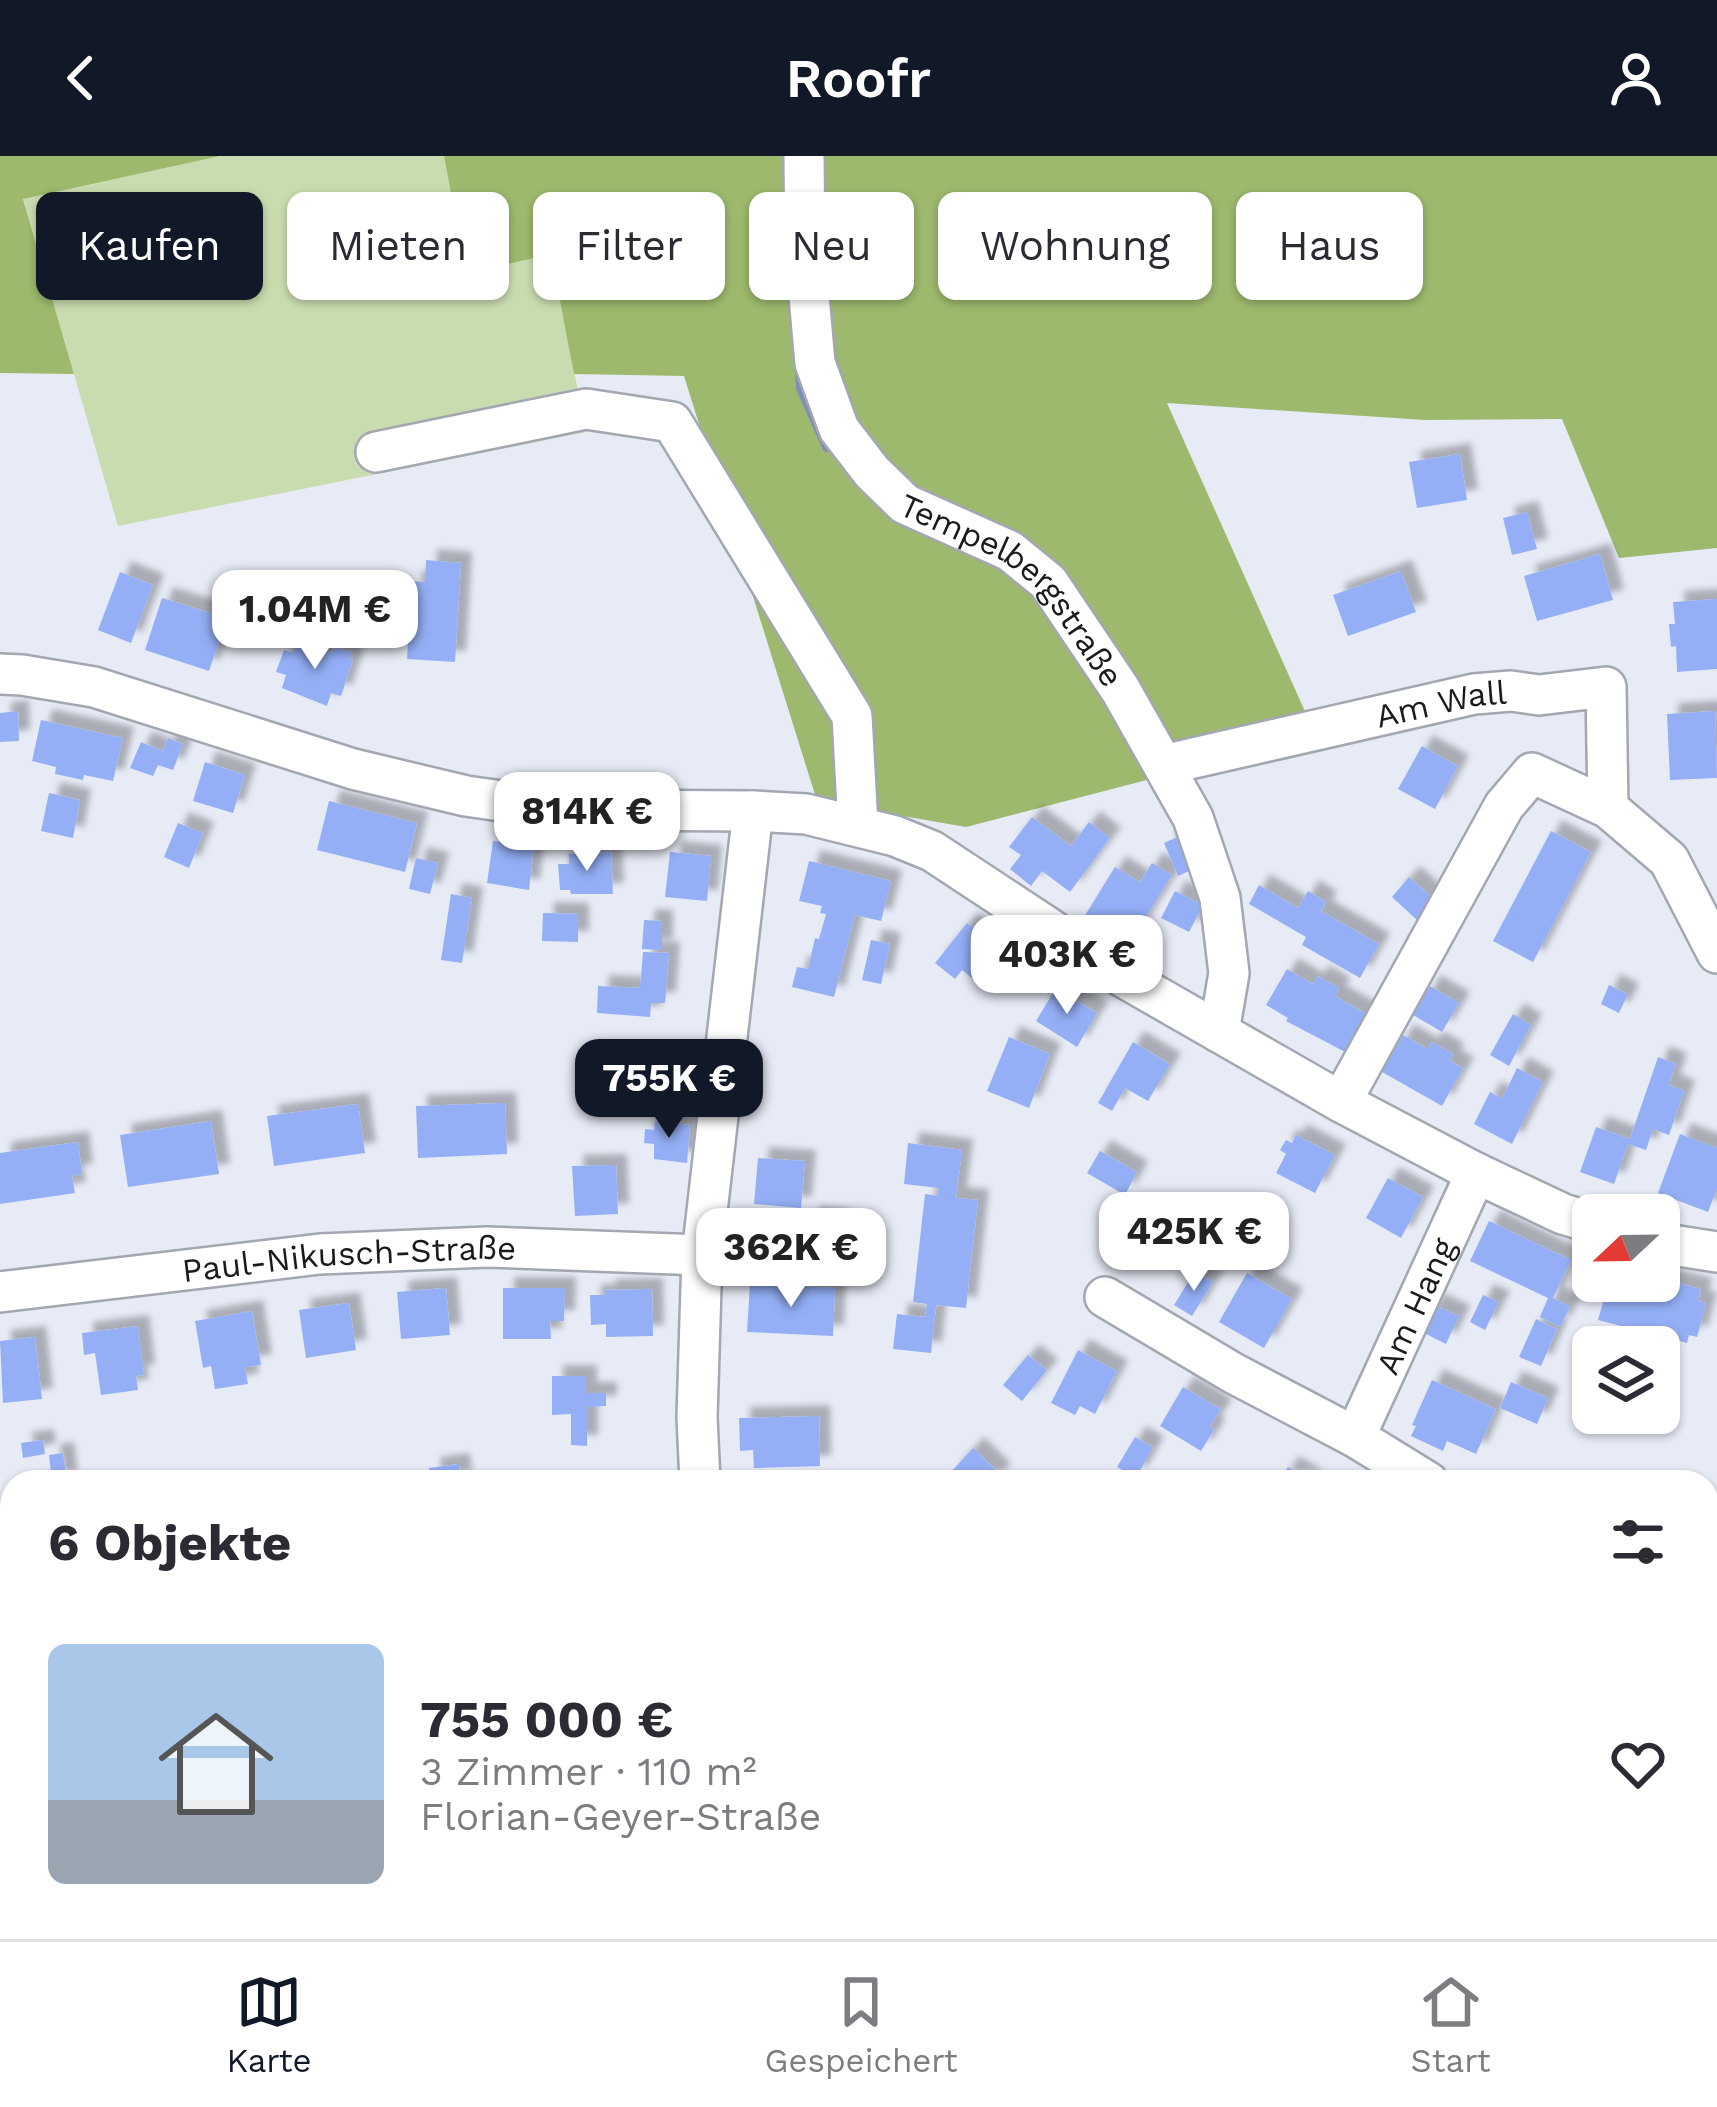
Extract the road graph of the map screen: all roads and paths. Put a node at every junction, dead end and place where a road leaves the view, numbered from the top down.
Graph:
1 (804, 156) edge
2 (376, 452) dead end
3 (0, 674) edge
4 (1162, 765) junction
5 (1608, 808) junction
6 (753, 811) junction
7 (858, 826) junction
8 (1717, 953) edge
9 (1219, 1032) junction
10 (1341, 1102) junction
11 (1476, 1174) junction
12 (1572, 1217) edge
13 (1680, 1246) edge
14 (1717, 1252) edge
15 (702, 1255) junction
16 (0, 1292) edge
17 (1105, 1298) dead end
18 (1355, 1437) junction
19 (699, 1470) edge
20 (1409, 1470) edge

1 - 4 street, Tempelbergstraße
2 - 7 street
3 - 6 street
4 - 5 street, Am Wall
4 - 9 street, Tempelbergstraße
5 - 8 street
5 - 10 street
6 - 7 street
6 - 15 street
7 - 9 street
9 - 10 street
10 - 11 street
11 - 12 street
11 - 18 street, Am Hang
13 - 14 street
15 - 16 street, Paul-Nikusch-Straße
15 - 19 street
17 - 18 street
18 - 20 street

